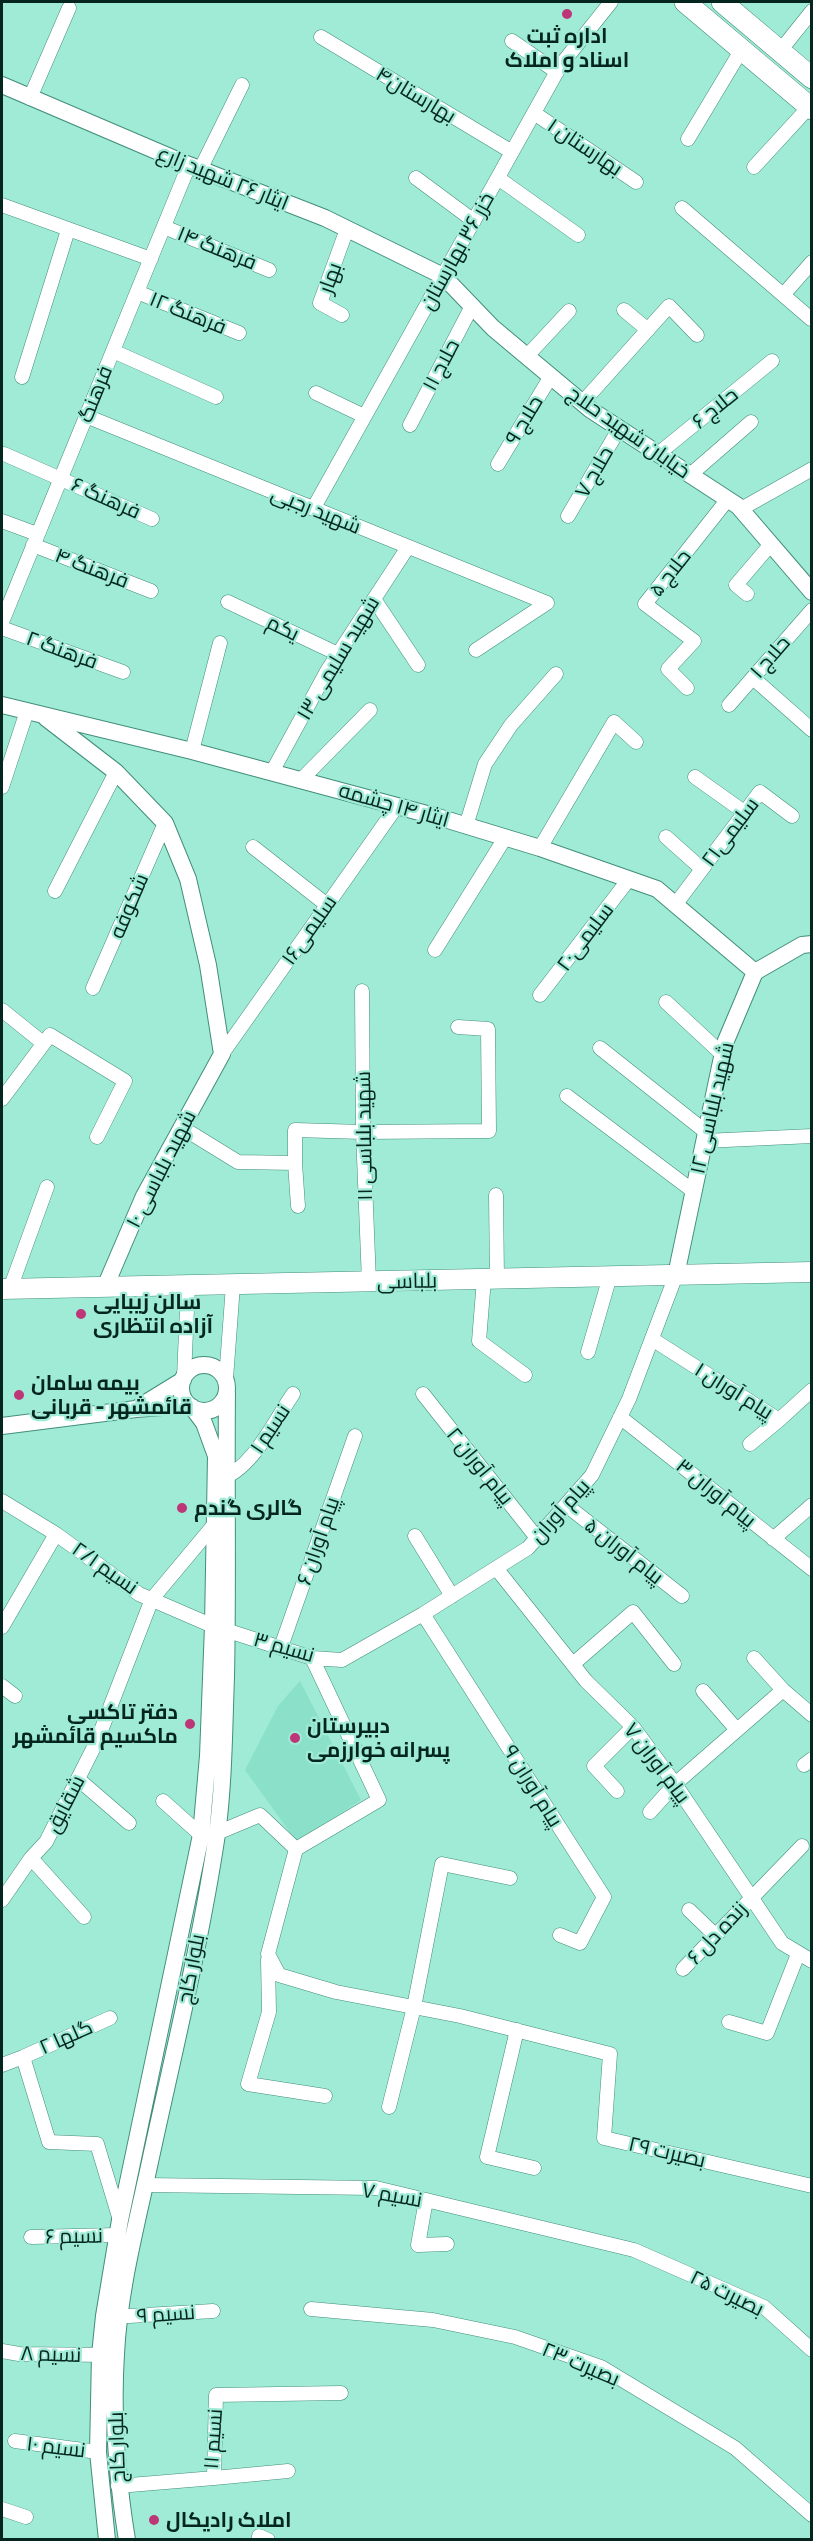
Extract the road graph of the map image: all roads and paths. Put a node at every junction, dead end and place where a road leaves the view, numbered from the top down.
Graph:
1 (611, 2) edge
2 (686, 2) edge
3 (722, 2) edge
4 (69, 8) dead end
5 (812, 11) edge
6 (321, 37) dead end
7 (512, 41) dead end
8 (742, 49) junction
9 (780, 51) junction
10 (556, 72) junction
11 (812, 78) edge
12 (242, 85) dead end
13 (2, 86) edge
14 (30, 98) junction
15 (810, 108) edge
16 (534, 113) junction
17 (688, 139) dead end
18 (512, 152) junction
19 (754, 167) dead end
20 (195, 168) junction
21 (416, 178) dead end
22 (498, 178) junction
23 (636, 182) dead end
24 (2, 206) edge
25 (682, 208) dead end
26 (474, 221) junction
27 (164, 226) junction
28 (347, 229) junction
29 (68, 230) junction
30 (578, 235) dead end
31 (151, 259) junction
32 (812, 262) edge
33 (269, 270) dead end
34 (443, 276) junction
35 (137, 292) junction
36 (784, 294) junction
37 (472, 306) junction
38 (624, 310) dead end
39 (568, 311) dead end
40 (342, 315) dead end
41 (811, 319) edge
42 (648, 330) junction
43 (239, 333) dead end
44 (698, 335) dead end
45 (113, 351) junction
46 (527, 356) junction
47 (772, 362) dead end
48 (551, 376) junction
49 (22, 377) dead end
50 (316, 393) dead end
51 (216, 397) dead end
52 (582, 403) junction
53 (86, 416) junction
54 (364, 416) junction
55 (751, 422) dead end
56 (410, 425) dead end
57 (619, 429) junction
58 (4, 454) dead end
59 (658, 454) junction
60 (498, 464) dead end
61 (812, 469) edge
62 (690, 475) junction
63 (61, 478) junction
64 (734, 504) junction
65 (313, 509) junction
66 (568, 516) dead end
67 (152, 519) dead end
68 (2, 520) edge
69 (35, 540) junction
70 (771, 544) junction
71 (408, 547) junction
72 (7, 591) edge
73 (151, 591) dead end
74 (812, 592) edge
75 (747, 594) dead end
76 (374, 599) junction
77 (228, 602) dead end
78 (812, 610) edge
79 (2, 622) edge
80 (2, 628) edge
81 (220, 644) dead end
82 (476, 650) dead end
83 (338, 654) junction
84 (418, 665) dead end
85 (123, 672) dead end
86 (556, 674) dead end
87 (753, 678) junction
88 (687, 688) dead end
89 (2, 705) edge
90 (729, 705) dead end
91 (370, 710) dead end
92 (34, 713) junction
93 (812, 730) edge
94 (636, 742) dead end
95 (192, 751) junction
96 (116, 772) junction
97 (272, 772) junction
98 (695, 777) dead end
99 (302, 780) junction
100 (2, 787) edge
101 (397, 806) junction
102 (744, 812) junction
103 (792, 816) dead end
104 (165, 823) junction
105 (466, 826) junction
106 (666, 837) dead end
107 (505, 838) junction
108 (253, 848) dead end
109 (540, 848) junction
110 (702, 869) junction
111 (629, 879) junction
112 (55, 891) dead end
113 (675, 904) junction
114 (327, 905) junction
115 (812, 944) edge
116 (435, 950) dead end
117 (755, 972) junction
118 (93, 988) dead end
119 (362, 991) dead end
120 (540, 995) dead end
121 (666, 1002) dead end
122 (2, 1010) edge
123 (458, 1027) dead end
124 (43, 1043) junction
125 (600, 1048) dead end
126 (222, 1054) junction
127 (722, 1054) junction
128 (567, 1096) dead end
129 (2, 1099) edge
130 (181, 1127) junction
131 (363, 1132) junction
132 (705, 1136) junction
133 (812, 1136) edge
134 (97, 1137) dead end
135 (295, 1163) junction
136 (47, 1187) dead end
137 (693, 1191) junction
138 (496, 1195) dead end
139 (298, 1206) dead end
140 (812, 1272) edge
141 (676, 1275) junction
142 (609, 1276) junction
143 (490, 1279) junction
144 (369, 1282) junction
145 (233, 1285) junction
146 (188, 1286) junction
147 (105, 1287) junction
148 (6, 1289) edge
149 (652, 1339) junction
150 (588, 1352) dead end
151 (525, 1375) dead end
152 (184, 1378) junction
153 (226, 1386) junction
154 (812, 1390) edge
155 (293, 1394) dead end
156 (423, 1394) dead end
157 (191, 1406) junction
158 (135, 1409) junction
159 (621, 1417) junction
160 (779, 1420) junction
161 (2, 1426) edge
162 (355, 1436) dead end
163 (750, 1443) dead end
164 (221, 1479) junction
165 (2, 1501) edge
166 (566, 1505) junction
167 (812, 1505) edge
168 (219, 1525) junction
169 (56, 1534) junction
170 (416, 1536) dead end
171 (537, 1538) junction
172 (773, 1539) junction
173 (496, 1568) junction
174 (812, 1569) edge
175 (452, 1596) junction
176 (682, 1596) dead end
177 (152, 1599) junction
178 (423, 1614) junction
179 (2, 1627) edge
180 (220, 1628) junction
181 (281, 1647) junction
182 (312, 1658) junction
183 (753, 1658) dead end
184 (342, 1660) joint
185 (573, 1664) junction
186 (674, 1664) dead end
187 (2, 1686) edge
188 (783, 1689) junction
189 (703, 1691) dead end
190 (15, 1696) dead end
191 (812, 1715) edge
192 (633, 1727) junction
193 (737, 1730) junction
194 (78, 1779) junction
195 (675, 1784) junction
196 (617, 1791) dead end
197 (163, 1801) dead end
198 (650, 1812) dead end
199 (129, 1823) dead end
200 (209, 1834) junction
201 (802, 1846) dead end
202 (296, 1849) junction
203 (31, 1858) junction
204 (510, 1878) dead end
205 (751, 1897) junction
206 (2, 1900) edge
207 (689, 1910) dead end
208 (84, 1917) dead end
209 (560, 1935) dead end
210 (715, 1935) junction
211 (268, 1954) junction
212 (798, 1954) junction
213 (812, 1961) edge
214 (683, 1969) dead end
215 (414, 2007) junction
216 (110, 2018) dead end
217 (729, 2022) dead end
218 (517, 2030) junction
219 (23, 2057) junction
220 (2, 2065) edge
221 (325, 2096) dead end
222 (389, 2108) dead end
223 (534, 2168) dead end
224 (145, 2185) junction
225 (812, 2186) edge
226 (426, 2200) junction
227 (118, 2228) junction
228 (32, 2237) dead end
229 (447, 2244) dead end
230 (634, 2250) joint
231 (311, 2309) dead end
232 (213, 2311) dead end
233 (111, 2317) junction
234 (812, 2350) edge
235 (2, 2351) edge
236 (108, 2355) junction
237 (341, 2393) dead end
238 (15, 2441) dead end
239 (98, 2452) junction
240 (288, 2471) dead end
241 (214, 2478) junction
242 (118, 2486) junction
243 (2, 2509) edge
244 (812, 2515) edge
245 (26, 2517) dead end
246 (107, 2540) edge
247 (127, 2540) edge
248 (259, 2540) edge
249 (268, 2540) edge

1 - 10 street, خزر ۳۶ بهارستان
2 - 8 main road
3 - 9 main road
4 - 14 street
5 - 9 street
6 - 18 street, بهارستان۴
7 - 10 street
8 - 15 main road
8 - 17 street
9 - 11 main road
10 - 16 street, خزر ۳۶ بهارستان
12 - 20 street, فرهنگ
13 - 14 street, ایثار ۲۶ شهید زارع
14 - 20 street, ایثار ۲۶ شهید زارع
15 - 19 street
16 - 18 street, خزر ۳۶ بهارستان
16 - 23 street, بهارستان ۱
18 - 22 street, خزر ۳۶ بهارستان
20 - 27 street, فرهنگ
20 - 28 street, ایثار ۲۶ شهید زارع
21 - 26 street
22 - 26 street, خزر ۳۶ بهارستان
22 - 30 street
24 - 29 street
25 - 36 street
26 - 34 street, خزر ۳۶ بهارستان
27 - 31 street, فرهنگ
27 - 33 street, فرهنگ ۱۴
28 - 34 street, ایثار ۲۶ شهید زارع
28 - 40 street, بهار
29 - 31 street
29 - 49 street
31 - 35 street, فرهنگ
32 - 36 street
34 - 37 street, خیابان شهید حلاج
34 - 54 street, خزر ۳۶ بهارستان
35 - 43 street, فرهنگ ۱۲
35 - 45 street, فرهنگ
36 - 41 street
37 - 46 street, خیابان شهید حلاج
37 - 56 street, حلاج ۱۱
38 - 42 street
39 - 46 street
42 - 44 street
42 - 52 street
45 - 51 street
45 - 53 street, فرهنگ
46 - 48 street, خیابان شهید حلاج
47 - 59 street, حلاج ۶
48 - 52 street, خیابان شهید حلاج
48 - 60 street, حلاج ۹
50 - 54 street
52 - 57 street, خیابان شهید حلاج
53 - 63 street, فرهنگ
53 - 65 street, شهید رجبی
54 - 65 street, خزر ۳۶ بهارستان
55 - 62 street
57 - 59 street, خیابان شهید حلاج
57 - 66 street, حلاج ۷
58 - 63 street, فرهنگ ۶
59 - 62 street, خیابان شهید حلاج
61 - 64 street
62 - 64 street, خیابان شهید حلاج
63 - 67 street, فرهنگ ۶
63 - 69 street, فرهنگ
64 - 70 street, خیابان شهید حلاج
64 - 88 street, حلاج ۵
65 - 71 street, شهید رجبی
68 - 69 street, فرهنگ ۴
69 - 72 street, فرهنگ
69 - 73 street, فرهنگ ۴
70 - 74 street, خیابان شهید حلاج
70 - 75 street
71 - 76 street, شهید سلیمی ۱۳
71 - 82 street, شهید رجبی
72 - 79 street, فرهنگ
76 - 83 street, شهید سلیمی ۱۳
76 - 84 street
77 - 83 street, یکم
78 - 87 street, حلاج ۱
80 - 85 street, فرهنگ ۲
81 - 95 street
83 - 97 street, شهید سلیمی ۱۳
86 - 105 street
87 - 90 street, حلاج ۱
87 - 93 street
89 - 92 street, ایثار ۱۴ چشمه
91 - 99 street
92 - 95 street, ایثار ۱۴ چشمه
92 - 96 street
92 - 100 street
94 - 109 street
95 - 97 street, ایثار ۱۴ چشمه
96 - 104 street
96 - 112 street
97 - 99 street, ایثار ۱۴ چشمه
98 - 102 street
99 - 101 street, ایثار ۱۴ چشمه
101 - 105 street, ایثار ۱۴ چشمه
101 - 114 street, سلیمی۱۶
102 - 103 street, سلیمی۲۱
102 - 110 street, سلیمی۲۱
104 - 118 street, شکوفه
104 - 126 street
105 - 107 street, ایثار ۱۴ چشمه
106 - 110 street
107 - 109 street, ایثار ۱۴ چشمه
107 - 116 street
108 - 114 street
109 - 111 street, ایثار ۱۴ چشمه
110 - 113 street, سلیمی۲۱
111 - 113 street, ایثار ۱۴ چشمه
111 - 120 street, سلیمی۲۰
113 - 117 street, ایثار ۱۴ چشمه
114 - 126 street, سلیمی۱۶
115 - 117 street
117 - 127 street, شهید بلباسی ١٢
119 - 131 street, شهید بلباسی ١١
121 - 127 street
122 - 124 street
123 - 131 street
124 - 129 street
124 - 134 street
125 - 132 street
126 - 130 street, شهید بلباسی ١٠
127 - 132 street, شهید بلباسی ١٢
128 - 137 street
130 - 135 street
130 - 147 street, شهید بلباسی ١٠
131 - 135 street
131 - 144 street, شهید بلباسی ١١
132 - 133 street
132 - 137 street, شهید بلباسی ١٢
135 - 139 street
136 - 148 street
137 - 141 street, شهید بلباسی ١٢
138 - 143 street
140 - 141 main road, بلباسی
141 - 142 main road, بلباسی
141 - 149 street, پیام آوران
142 - 143 main road, بلباسی
142 - 150 street
143 - 144 main road, بلباسی
143 - 151 street
144 - 145 main road, بلباسی
145 - 146 main road, بلباسی
145 - 153 street, بلوار کاج
146 - 147 main road, بلباسی
146 - 152 street
147 - 148 main road, بلباسی
149 - 159 street, پیام آوران
149 - 160 street, پیام آوران ۱
152 - 153 street
152 - 157 street
152 - 158 street
153 - 157 street
153 - 164 street, بلوار کاج
154 - 160 street, پیام آوران ۱
155 - 164 street, نسیم ۱
156 - 171 street, پیام آوران ۲
157 - 158 street
157 - 164 street, بلوار کاج
158 - 161 street
159 - 166 street, پیام آوران
159 - 172 street, پیام آوران ۳
160 - 163 street
162 - 181 street, پیام آوران ۶
164 - 168 street, بلوار کاج
165 - 169 street, نسیم ۲/۱
166 - 171 street, پیام آوران
166 - 176 street, پیام آوران ۵
167 - 172 street
168 - 177 street, شقایق
168 - 180 street, بلوار کاج
169 - 177 street, نسیم ۲/۱
169 - 179 street
170 - 175 street
171 - 173 street, پیام آوران
172 - 174 street, پیام آوران ۳
173 - 175 street, پیام آوران
173 - 185 street, پیام آوران ۷
175 - 178 street, پیام آوران
177 - 180 street, نسیم ۲/۱
177 - 194 street, شقایق
178 - 184 street, پیام آوران
178 - 209 street, پیام آوران ۹
180 - 181 street, نسیم ۳
180 - 200 street, بلوار کاج
181 - 182 street, نسیم ۳
182 - 184 street, نسیم ۳
182 - 202 street
183 - 188 street
185 - 186 street
185 - 192 street, پیام آوران ۷
187 - 190 street
188 - 191 street
188 - 193 street
189 - 193 street
192 - 195 street, پیام آوران ۷
192 - 196 street
193 - 195 street
194 - 199 street
194 - 203 street, شقایق
195 - 198 street
195 - 205 street, پیام آوران ۷
197 - 200 street
200 - 202 street
200 - 224 street, بلوار کاج
200 - 227 street, بلوار کاج
201 - 205 street, زنده دل ۶
202 - 211 street
203 - 206 street, شقایق
203 - 208 street
204 - 215 street
205 - 210 street, زنده دل ۶
205 - 212 street, پیام آوران ۷
207 - 210 street
210 - 214 street, زنده دل ۶
211 - 215 street
211 - 221 street
212 - 213 street, پیام آوران ۷
212 - 217 street
215 - 218 street
215 - 222 street
216 - 219 street, گلها ۲
218 - 223 street
218 - 225 street, بصیرت ۲۹
219 - 220 street, گلها ۲
219 - 227 street
224 - 226 street, نسیم ۷
224 - 233 street, بلوار کاج
226 - 229 street
226 - 230 street, نسیم ۷
227 - 228 street, نسیم ۶
227 - 233 street, بلوار کاج
230 - 234 street, بصیرت ۲۵
231 - 244 street, بصیرت ۲۳
232 - 233 street, نسیم ۹
233 - 236 street, بلوار کاج
235 - 236 street, نسیم ۸
236 - 239 street, بلوار کاج
236 - 242 street, بلوار کاج
237 - 241 street, نسیم ۱۱
238 - 239 street, نسیم ۱۰
239 - 246 street, بلوار کاج
240 - 241 street
241 - 242 street, نسیم ۱۱
242 - 247 street, بلوار کاج
243 - 245 street
248 - 249 street

